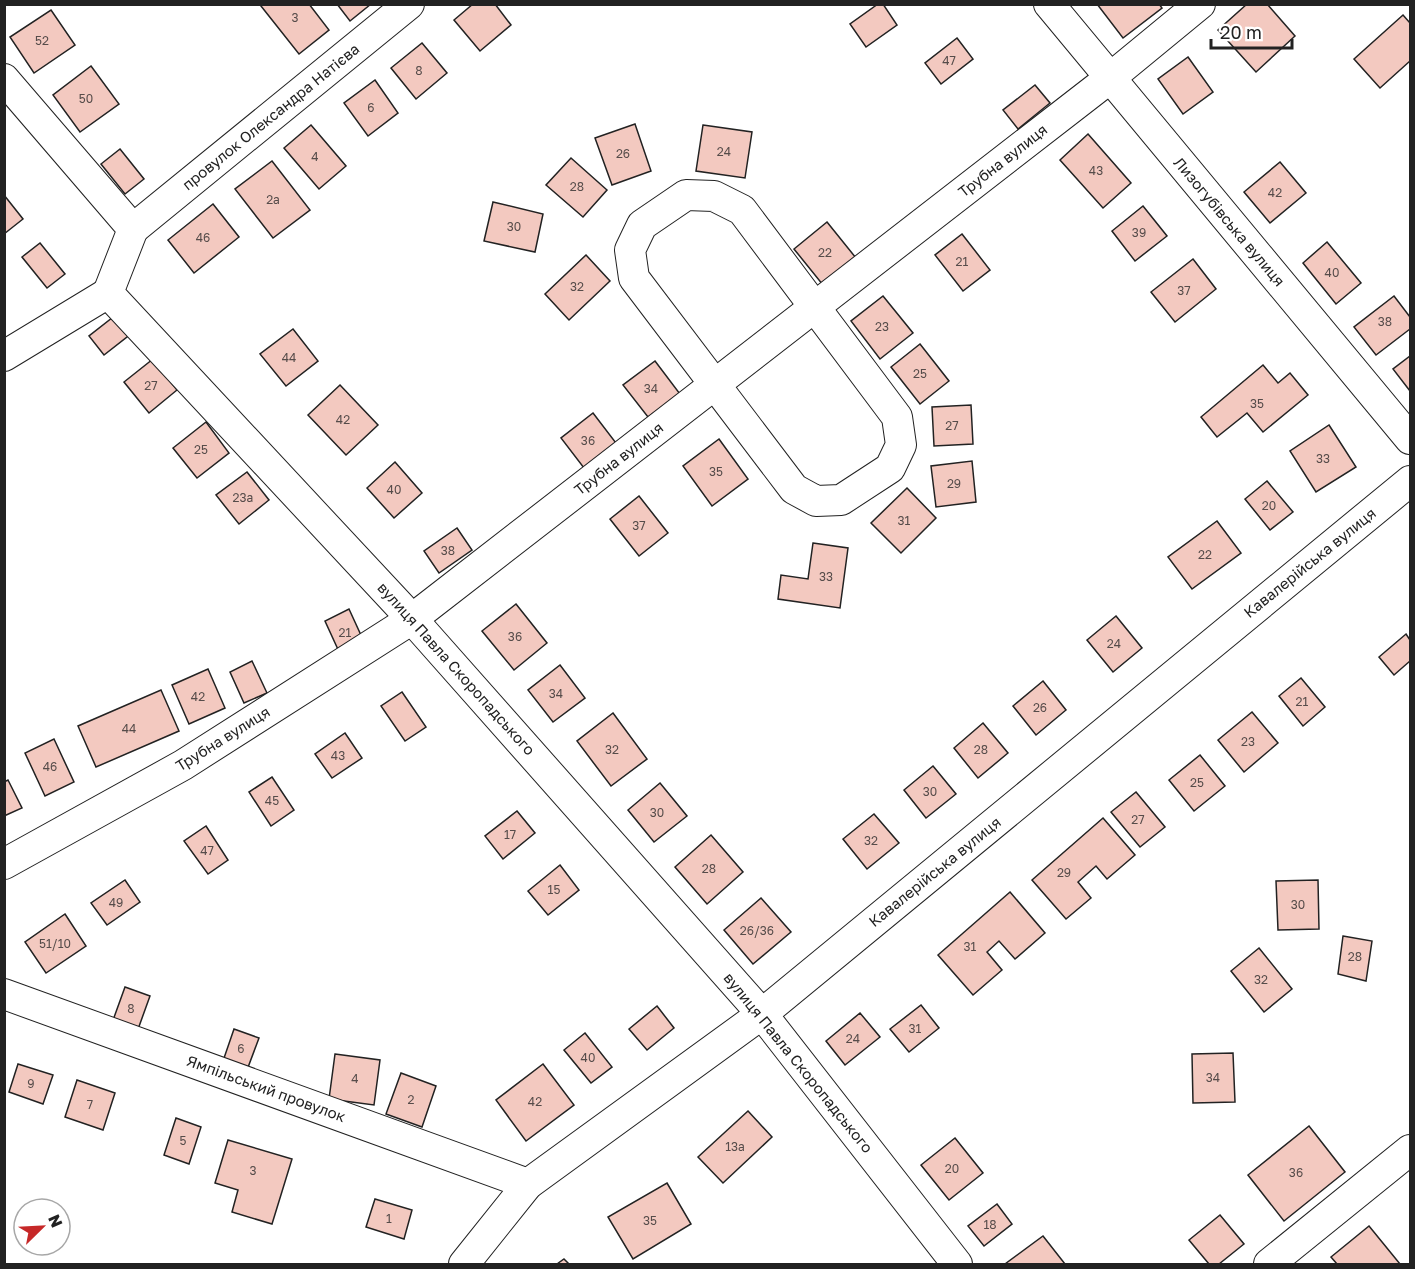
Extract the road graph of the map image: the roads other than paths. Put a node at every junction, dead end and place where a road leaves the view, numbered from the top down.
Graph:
1 (409, 4) edge
2 (1049, 4) edge
3 (1200, 4) edge
4 (1110, 78) junction
5 (4, 79) edge
6 (133, 229) junction
7 (108, 293) junction
8 (815, 307) junction
9 (4, 356) edge
10 (716, 384) junction
11 (1410, 440) edge
12 (1410, 481) edge
13 (412, 619) junction
14 (4, 864) edge
15 (4, 994) edge
16 (762, 1014) junction
17 (1410, 1150) edge
18 (528, 1184) junction
19 (464, 1264) edge
20 (957, 1264) edge
21 (1269, 1264) edge

1 - 6 street, провулок Олександра Натієва
2 - 4 street, Лизогубівська вулиця
3 - 4 street, Трубна вулиця
4 - 8 street, Трубна вулиця
4 - 11 street, Лизогубівська вулиця
5 - 6 street
6 - 7 street
7 - 9 street
7 - 13 street, вулиця Павла Скоропадського
8 - 10 street, Трубна вулиця
8 - 10 street
8 - 10 street
10 - 13 street, Трубна вулиця
12 - 16 street, Кавалерійська вулиця
13 - 14 street, Трубна вулиця
13 - 16 street, вулиця Павла Скоропадського
15 - 18 street, Ямпільський провулок
16 - 18 street, Кавалерійська вулиця
16 - 20 street, вулиця Павла Скоропадського
17 - 21 street
18 - 19 street, Кавалерійська вулиця

